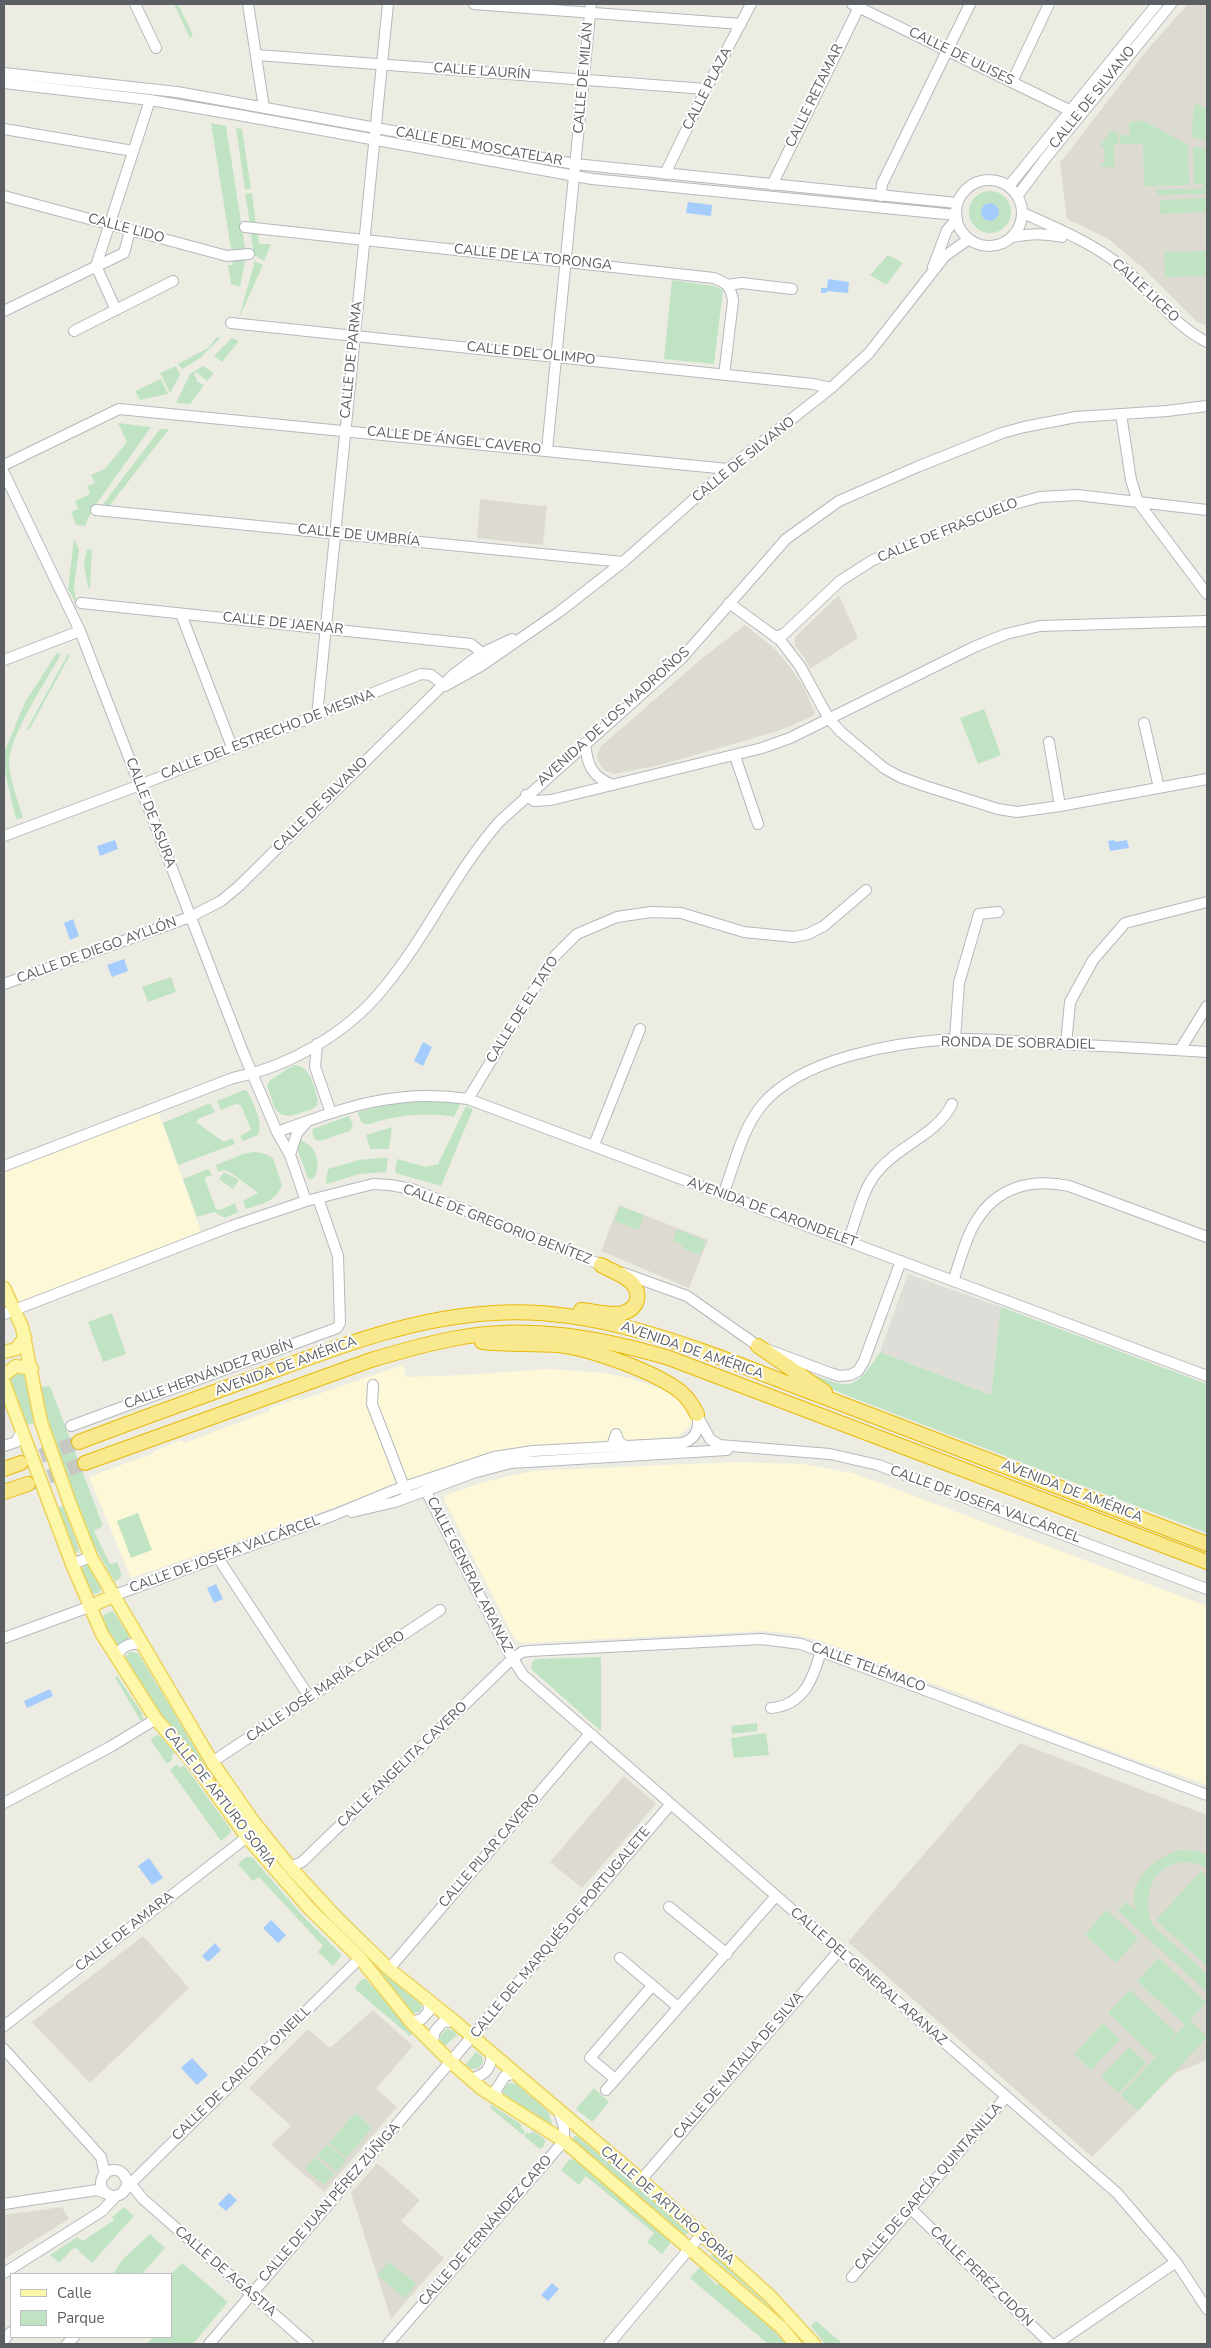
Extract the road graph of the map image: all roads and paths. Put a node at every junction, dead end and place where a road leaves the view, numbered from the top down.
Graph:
1 (135, 4) edge
2 (248, 4) edge
3 (388, 4) edge
4 (474, 4) edge
5 (751, 4) edge
6 (970, 4) edge
7 (1049, 4) edge
8 (1158, 4) edge
9 (1171, 4) edge
10 (855, 5) edge
11 (590, 8) edge
12 (741, 24) junction
13 (156, 48) dead end
14 (947, 51) junction
15 (257, 55) junction
16 (381, 64) junction
17 (4, 72) edge
18 (584, 80) junction
19 (1012, 82) junction
20 (4, 83) edge
21 (706, 89) junction
22 (150, 100) junction
23 (264, 108) junction
24 (1071, 111) junction
25 (375, 128) junction
26 (4, 129) edge
27 (374, 140) junction
28 (133, 151) junction
29 (575, 164) junction
30 (665, 174) junction
31 (574, 176) junction
32 (772, 185) junction
33 (1009, 186) junction
34 (1018, 195) junction
35 (4, 196) edge
36 (881, 196) junction
37 (957, 203) junction
38 (1023, 213) junction
39 (956, 217) junction
40 (110, 226) junction
41 (245, 227) dead end
42 (130, 231) junction
43 (1012, 237) junction
44 (364, 239) junction
45 (969, 239) junction
46 (1082, 242) junction
47 (248, 254) dead end
48 (565, 261) junction
49 (96, 266) junction
50 (930, 275) junction
51 (173, 281) dead end
52 (727, 285) junction
53 (792, 289) dead end
54 (116, 310) junction
55 (4, 311) edge
56 (231, 323) dead end
57 (74, 331) dead end
58 (355, 336) junction
59 (1207, 342) edge
60 (556, 357) junction
61 (724, 375) junction
62 (831, 388) junction
63 (1207, 406) edge
64 (1121, 414) junction
65 (345, 431) junction
66 (547, 450) junction
67 (4, 465) edge
68 (728, 469) junction
69 (4, 473) edge
70 (1138, 502) junction
71 (96, 510) dead end
72 (1207, 510) edge
73 (335, 534) junction
74 (623, 562) junction
75 (1207, 594) edge
76 (81, 603) dead end
77 (729, 603) junction
78 (182, 614) junction
79 (1207, 621) edge
80 (539, 625) junction
81 (326, 628) junction
82 (80, 631) junction
83 (775, 637) junction
84 (482, 653) junction
85 (4, 660) edge
86 (481, 666) junction
87 (445, 686) junction
88 (317, 716) junction
89 (829, 718) junction
90 (1144, 723) dead end
91 (1049, 742) dead end
92 (585, 743) junction
93 (232, 747) junction
94 (734, 756) junction
95 (1207, 778) edge
96 (140, 785) junction
97 (613, 786) junction
98 (1159, 788) junction
99 (526, 795) junction
100 (1060, 806) junction
101 (758, 824) dead end
102 (4, 836) edge
103 (866, 890) dead end
104 (1207, 902) edge
105 (998, 912) dead end
106 (190, 917) junction
107 (4, 984) edge
108 (1207, 1006) edge
109 (640, 1029) dead end
110 (954, 1039) junction
111 (317, 1044) junction
112 (1066, 1044) junction
113 (1180, 1050) junction
114 (1207, 1052) edge
115 (300, 1054) junction
116 (314, 1067) junction
117 (253, 1075) junction
118 (468, 1099) junction
119 (952, 1104) dead end
120 (331, 1113) junction
121 (309, 1121) junction
122 (277, 1132) junction
123 (594, 1145) junction
124 (290, 1155) junction
125 (4, 1166) edge
126 (723, 1195) junction
127 (318, 1198) junction
128 (306, 1201) junction
129 (1207, 1237) edge
130 (848, 1242) junction
131 (901, 1261) junction
132 (601, 1265) junction
133 (953, 1281) junction
134 (4, 1288) edge
135 (9, 1312) edge
136 (496, 1312) junction
137 (25, 1338) junction
138 (454, 1338) junction
139 (758, 1346) junction
140 (4, 1352) edge
141 (32, 1369) junction
142 (4, 1375) edge
143 (1207, 1376) edge
144 (4, 1383) edge
145 (373, 1385) dead end
146 (852, 1408) junction
147 (697, 1414) junction
148 (71, 1426) dead end
149 (22, 1431) junction
150 (79, 1442) tunnel mouth
151 (4, 1446) edge
152 (756, 1448) junction
153 (579, 1453) junction
154 (21, 1463) tunnel mouth
155 (489, 1463) junction
156 (85, 1464) tunnel mouth
157 (4, 1469) edge
158 (28, 1484) tunnel mouth
159 (404, 1487) junction
160 (426, 1491) junction
161 (4, 1492) edge
162 (408, 1497) junction
163 (334, 1515) junction
164 (1207, 1544) edge
165 (91, 1557) junction
166 (218, 1558) junction
167 (1207, 1562) edge
168 (72, 1564) junction
169 (1207, 1589) edge
170 (115, 1595) junction
171 (89, 1607) junction
172 (440, 1610) dead end
173 (4, 1638) edge
174 (143, 1644) junction
175 (821, 1651) junction
176 (116, 1657) junction
177 (512, 1659) junction
178 (310, 1698) junction
179 (771, 1708) dead end
180 (156, 1719) junction
181 (592, 1736) junction
182 (212, 1762) junction
183 (1207, 1794) edge
184 (4, 1803) edge
185 (670, 1805) junction
186 (253, 1821) junction
187 (247, 1837) junction
188 (290, 1868) junction
189 (776, 1896) junction
190 (669, 1907) dead end
191 (838, 1952) junction
192 (727, 1954) junction
193 (360, 1958) junction
194 (620, 1958) dead end
195 (389, 1969) junction
196 (652, 1986) junction
197 (428, 2001) junction
198 (678, 2007) junction
199 (454, 2021) junction
200 (411, 2022) junction
201 (4, 2026) edge
202 (472, 2036) junction
203 (432, 2044) junction
204 (4, 2048) edge
205 (492, 2052) junction
206 (451, 2062) junction
207 (515, 2074) junction
208 (471, 2079) junction
209 (615, 2079) junction
210 (606, 2090) dead end
211 (1006, 2097) junction
212 (498, 2099) junction
213 (559, 2112) junction
214 (564, 2141) junction
215 (641, 2180) junction
216 (101, 2183) junction
217 (121, 2189) junction
218 (143, 2199) junction
219 (4, 2204) edge
220 (912, 2209) junction
221 (701, 2235) junction
222 (689, 2249) junction
223 (1176, 2262) junction
224 (4, 2272) edge
225 (852, 2277) dead end
226 (251, 2296) junction
227 (1207, 2309) edge
228 (209, 2344) edge
229 (308, 2344) edge
230 (388, 2344) edge
231 (609, 2344) edge
232 (795, 2344) edge
233 (814, 2344) edge
234 (1051, 2344) edge
235 (1056, 2344) edge

1 - 13 street
2 - 15 street
3 - 16 street, CALLE DE PARMA
4 - 11 street
5 - 12 street, CALLE PLAZA
6 - 14 street
7 - 19 street
8 - 24 street, CALLE DE SILVANO
9 - 34 street, CALLE DE SILVANO
10 - 14 street, CALLE DE ULISES
10 - 32 street, CALLE RETAMAR
11 - 12 street
11 - 18 street, CALLE DE MILÁN
12 - 21 street, CALLE PLAZA
14 - 19 street, CALLE DE ULISES
14 - 36 street
15 - 16 street, CALLE LAURÍN
15 - 23 street
16 - 18 street, CALLE LAURÍN
16 - 25 street, CALLE DE PARMA
17 - 23 street, CALLE DEL MOSCATELAR
18 - 21 street, CALLE LAURÍN
18 - 29 street, CALLE DE MILÁN
19 - 24 street, CALLE DE ULISES
20 - 22 street, CALLE DEL MOSCATELAR
21 - 30 street, CALLE PLAZA
22 - 27 street, CALLE DEL MOSCATELAR
22 - 28 street
23 - 25 street, CALLE DEL MOSCATELAR
24 - 33 street, CALLE DE SILVANO
25 - 27 street, CALLE DE PARMA
25 - 29 street, CALLE DEL MOSCATELAR
26 - 28 street
27 - 31 street, CALLE DEL MOSCATELAR
27 - 44 street, CALLE DE PARMA
28 - 40 street
29 - 30 street, CALLE DEL MOSCATELAR
29 - 31 street, CALLE DE MILÁN
30 - 32 street, CALLE DEL MOSCATELAR
31 - 39 street, CALLE DEL MOSCATELAR
31 - 48 street, CALLE DE MILÁN
32 - 36 street, CALLE DEL MOSCATELAR
33 - 34 street
33 - 37 street
34 - 38 street
35 - 40 street, CALLE LIDO
36 - 37 street, CALLE DEL MOSCATELAR
37 - 39 street
38 - 43 street
38 - 46 street, CALLE LICEO
39 - 45 street
39 - 50 street, CALLE DE SILVANO
40 - 42 street, CALLE LIDO
40 - 49 street
41 - 44 street, CALLE DE LA TORONGA
42 - 47 street, CALLE LIDO
42 - 49 street
43 - 45 street
43 - 46 street, CALLE LICEO
44 - 48 street, CALLE DE LA TORONGA
44 - 58 street, CALLE DE PARMA
45 - 50 street, CALLE DE SILVANO
46 - 59 street, CALLE LICEO
48 - 52 street, CALLE DE LA TORONGA
48 - 60 street, CALLE DE MILÁN
49 - 54 street
49 - 55 street
50 - 62 street, CALLE DE SILVANO
51 - 54 street
52 - 53 street
52 - 61 street
54 - 57 street
56 - 58 street, CALLE DEL OLIMPO
58 - 60 street, CALLE DEL OLIMPO
58 - 65 street, CALLE DE PARMA
60 - 61 street, CALLE DEL OLIMPO
60 - 66 street, CALLE DE MILÁN
61 - 62 street, CALLE DEL OLIMPO
62 - 68 street, CALLE DE SILVANO
63 - 64 street, AVENIDA DE LOS MADROÑOS
64 - 70 street
64 - 77 street, AVENIDA DE LOS MADROÑOS
65 - 66 street, CALLE DE ÁNGEL CAVERO
65 - 67 street, CALLE DE ÁNGEL CAVERO
65 - 73 street, CALLE DE PARMA
66 - 68 street, CALLE DE ÁNGEL CAVERO
68 - 74 street, CALLE DE SILVANO
69 - 82 street, CALLE DE ASURA
70 - 72 street, CALLE DE FRASCUELO
70 - 75 street
70 - 83 street, CALLE DE FRASCUELO
71 - 73 street, CALLE DE UMBRÍA
73 - 74 street, CALLE DE UMBRÍA
73 - 81 street, CALLE DE PARMA
74 - 80 street, CALLE DE SILVANO
76 - 78 street, CALLE DE JAENAR
77 - 83 street
77 - 92 street, AVENIDA DE LOS MADROÑOS
78 - 81 street, CALLE DE JAENAR
78 - 93 street
79 - 89 street
80 - 84 street, CALLE DE SILVANO
80 - 86 street, CALLE DE SILVANO
81 - 84 street, CALLE DE JAENAR
81 - 88 street, CALLE DE PARMA
82 - 85 street
82 - 96 street, CALLE DE ASURA
83 - 89 street
84 - 86 street
84 - 87 street, CALLE DE SILVANO
86 - 87 street, CALLE DE SILVANO
87 - 88 street, CALLE DEL ESTRECHO DE MESINA
87 - 106 street, CALLE DE SILVANO
88 - 93 street, CALLE DEL ESTRECHO DE MESINA
89 - 94 street
89 - 100 street
90 - 98 street
91 - 100 street
92 - 97 street
92 - 99 street, AVENIDA DE LOS MADROÑOS
93 - 96 street, CALLE DEL ESTRECHO DE MESINA
94 - 97 street
94 - 101 street
95 - 98 street
96 - 102 street, CALLE DEL ESTRECHO DE MESINA
96 - 106 street, CALLE DE ASURA
97 - 99 street
98 - 100 street
99 - 111 street, AVENIDA DE LOS MADROÑOS
103 - 118 street, CALLE DE EL TATO
104 - 112 street
105 - 110 street
106 - 107 street, CALLE DE DIEGO AYLLÓN
106 - 117 street, CALLE DE ASURA
108 - 113 street
109 - 123 street
110 - 112 street, RONDA DE SOBRADIEL
110 - 126 street, RONDA DE SOBRADIEL
111 - 115 street, AVENIDA DE LOS MADROÑOS
111 - 116 street
112 - 113 street, RONDA DE SOBRADIEL
113 - 114 street, RONDA DE SOBRADIEL
115 - 116 street
115 - 117 street, AVENIDA DE LOS MADROÑOS
116 - 120 street
117 - 122 street, CALLE DE ASURA
117 - 125 street, AVENIDA DE LOS MADROÑOS
118 - 120 street, AVENIDA DE CARONDELET
118 - 123 street, AVENIDA DE CARONDELET
119 - 130 street
120 - 121 street, AVENIDA DE CARONDELET
121 - 122 street, AVENIDA DE CARONDELET
121 - 124 street
122 - 124 street, CALLE DE ASURA
123 - 126 street, AVENIDA DE CARONDELET
124 - 128 street, CALLE DE ASURA
126 - 130 street, AVENIDA DE CARONDELET
127 - 128 street, CALLE DE GREGORIO BENÍTEZ
127 - 132 street, CALLE DE GREGORIO BENÍTEZ
127 - 148 street, CALLE HERNÁNDEZ RUBÍN
128 - 135 street, CALLE DE GREGORIO BENÍTEZ
129 - 133 street
130 - 131 street, AVENIDA DE CARONDELET
131 - 133 street, AVENIDA DE CARONDELET
131 - 139 street, CALLE DE GREGORIO BENÍTEZ
132 - 136 highway
132 - 139 street, CALLE DE GREGORIO BENÍTEZ
133 - 143 street, AVENIDA DE CARONDELET
134 - 135 main road, CALLE DE ARTURO SORIA
135 - 137 main road, CALLE DE ARTURO SORIA
136 - 146 highway, AVENIDA DE AMÉRICA
136 - 150 highway, AVENIDA DE AMÉRICA
137 - 140 main road
137 - 141 main road, CALLE DE ARTURO SORIA
138 - 147 highway
138 - 156 highway, AVENIDA DE AMÉRICA
138 - 167 highway, AVENIDA DE AMÉRICA
139 - 146 highway
141 - 142 main road
141 - 165 main road, CALLE DE ARTURO SORIA
144 - 149 main road, CALLE DE ARTURO SORIA
145 - 159 street
146 - 164 highway, AVENIDA DE AMÉRICA
147 - 152 street, CALLE DE JOSEFA VALCÁRCEL
147 - 153 street, CALLE DE JOSEFA VALCÁRCEL
149 - 151 street
149 - 168 main road, CALLE DE ARTURO SORIA
152 - 153 street, CALLE DE JOSEFA VALCÁRCEL
152 - 169 street, CALLE DE JOSEFA VALCÁRCEL
153 - 155 street, CALLE DE JOSEFA VALCÁRCEL
153 - 155 street, CALLE DE JOSEFA VALCÁRCEL
154 - 157 highway
155 - 159 street, CALLE DE JOSEFA VALCÁRCEL
155 - 160 street, CALLE DE JOSEFA VALCÁRCEL
158 - 161 highway
159 - 162 street
159 - 163 street, CALLE DE JOSEFA VALCÁRCEL
160 - 162 street, CALLE DE JOSEFA VALCÁRCEL
160 - 177 street, CALLE GENERAL ARANAZ
162 - 163 street, CALLE DE JOSEFA VALCÁRCEL
163 - 166 street, CALLE DE JOSEFA VALCÁRCEL
165 - 168 street
165 - 170 main road, CALLE DE ARTURO SORIA
166 - 170 street, CALLE DE JOSEFA VALCÁRCEL
166 - 178 street
168 - 171 main road, CALLE DE ARTURO SORIA
170 - 171 main road
170 - 174 main road, CALLE DE ARTURO SORIA
171 - 173 street
171 - 176 main road, CALLE DE ARTURO SORIA
172 - 178 street, CALLE JOSÉ MARÍA CAVERO
174 - 176 street
174 - 182 main road, CALLE DE ARTURO SORIA
175 - 177 street, CALLE TELÉMACO
175 - 179 street
175 - 183 street, CALLE TELÉMACO
176 - 180 main road, CALLE DE ARTURO SORIA
177 - 181 street, CALLE DEL GENERAL ARANAZ
177 - 188 street, CALLE ANGELITA CAVERO
178 - 182 street, CALLE JOSÉ MARÍA CAVERO
180 - 184 street
180 - 187 main road, CALLE DE ARTURO SORIA
181 - 185 street, CALLE DEL GENERAL ARANAZ
181 - 195 street, CALLE PILAR CAVERO
182 - 186 main road, CALLE DE ARTURO SORIA
185 - 189 street, CALLE DEL GENERAL ARANAZ
185 - 202 street, CALLE DEL MARQUÉS DE PORTUGALETE
186 - 187 street
186 - 188 main road, CALLE DE ARTURO SORIA
187 - 193 main road, CALLE DE ARTURO SORIA
187 - 201 street, CALLE DE AMARA
188 - 195 main road, CALLE DE ARTURO SORIA
189 - 191 street, CALLE DEL GENERAL ARANAZ
189 - 192 street
190 - 192 street
191 - 211 street, CALLE DEL GENERAL ARANAZ
191 - 215 street, CALLE DE NATALIA DE SILVA
192 - 198 street
193 - 200 main road, CALLE DE ARTURO SORIA
193 - 217 street, CALLE DE CARLOTA O’NEILL
194 - 196 street
195 - 197 main road, CALLE DE ARTURO SORIA
196 - 198 street
196 - 209 street
197 - 199 main road, CALLE DE ARTURO SORIA
197 - 200 street
198 - 209 street
199 - 202 main road, CALLE DE ARTURO SORIA
199 - 203 street
200 - 203 main road, CALLE DE ARTURO SORIA
202 - 205 main road, CALLE DE ARTURO SORIA
202 - 206 street, CALLE DEL MARQUÉS DE PORTUGALETE
203 - 206 main road, CALLE DE ARTURO SORIA
204 - 216 street
205 - 207 main road, CALLE DE ARTURO SORIA
205 - 208 street
206 - 208 main road, CALLE DE ARTURO SORIA
206 - 226 street, CALLE DE JUAN PÉREZ ZÚÑIGA
207 - 212 street
207 - 213 main road, CALLE DE ARTURO SORIA
208 - 212 main road, CALLE DE ARTURO SORIA
209 - 210 street
211 - 220 street, CALLE DE GARCÍA QUINTANILLA
211 - 223 street, CALLE DEL GENERAL ARANAZ
212 - 214 main road, CALLE DE ARTURO SORIA
213 - 214 street
213 - 215 main road, CALLE DE ARTURO SORIA
214 - 222 main road, CALLE DE ARTURO SORIA
214 - 230 street, CALLE DE FERNÁNDEZ CARO
215 - 221 main road, CALLE DE ARTURO SORIA
216 - 217 street
216 - 217 street
216 - 219 street
217 - 218 street, CALLE DE AGASTIA
217 - 218 street, CALLE DE AGASTIA
217 - 224 street, CALLE DE CARLOTA O’NEILL
218 - 226 street, CALLE DE AGASTIA
220 - 225 street, CALLE DE GARCÍA QUINTANILLA
220 - 234 street, CALLE PERÉZ CIDÓN
221 - 222 street
221 - 233 main road, CALLE DE ARTURO SORIA
222 - 231 street
222 - 232 main road, CALLE DE ARTURO SORIA
223 - 227 street, CALLE DEL GENERAL ARANAZ
223 - 235 street
226 - 228 street, CALLE DE JUAN PÉREZ ZÚÑIGA
226 - 229 street, CALLE DE AGASTIA

